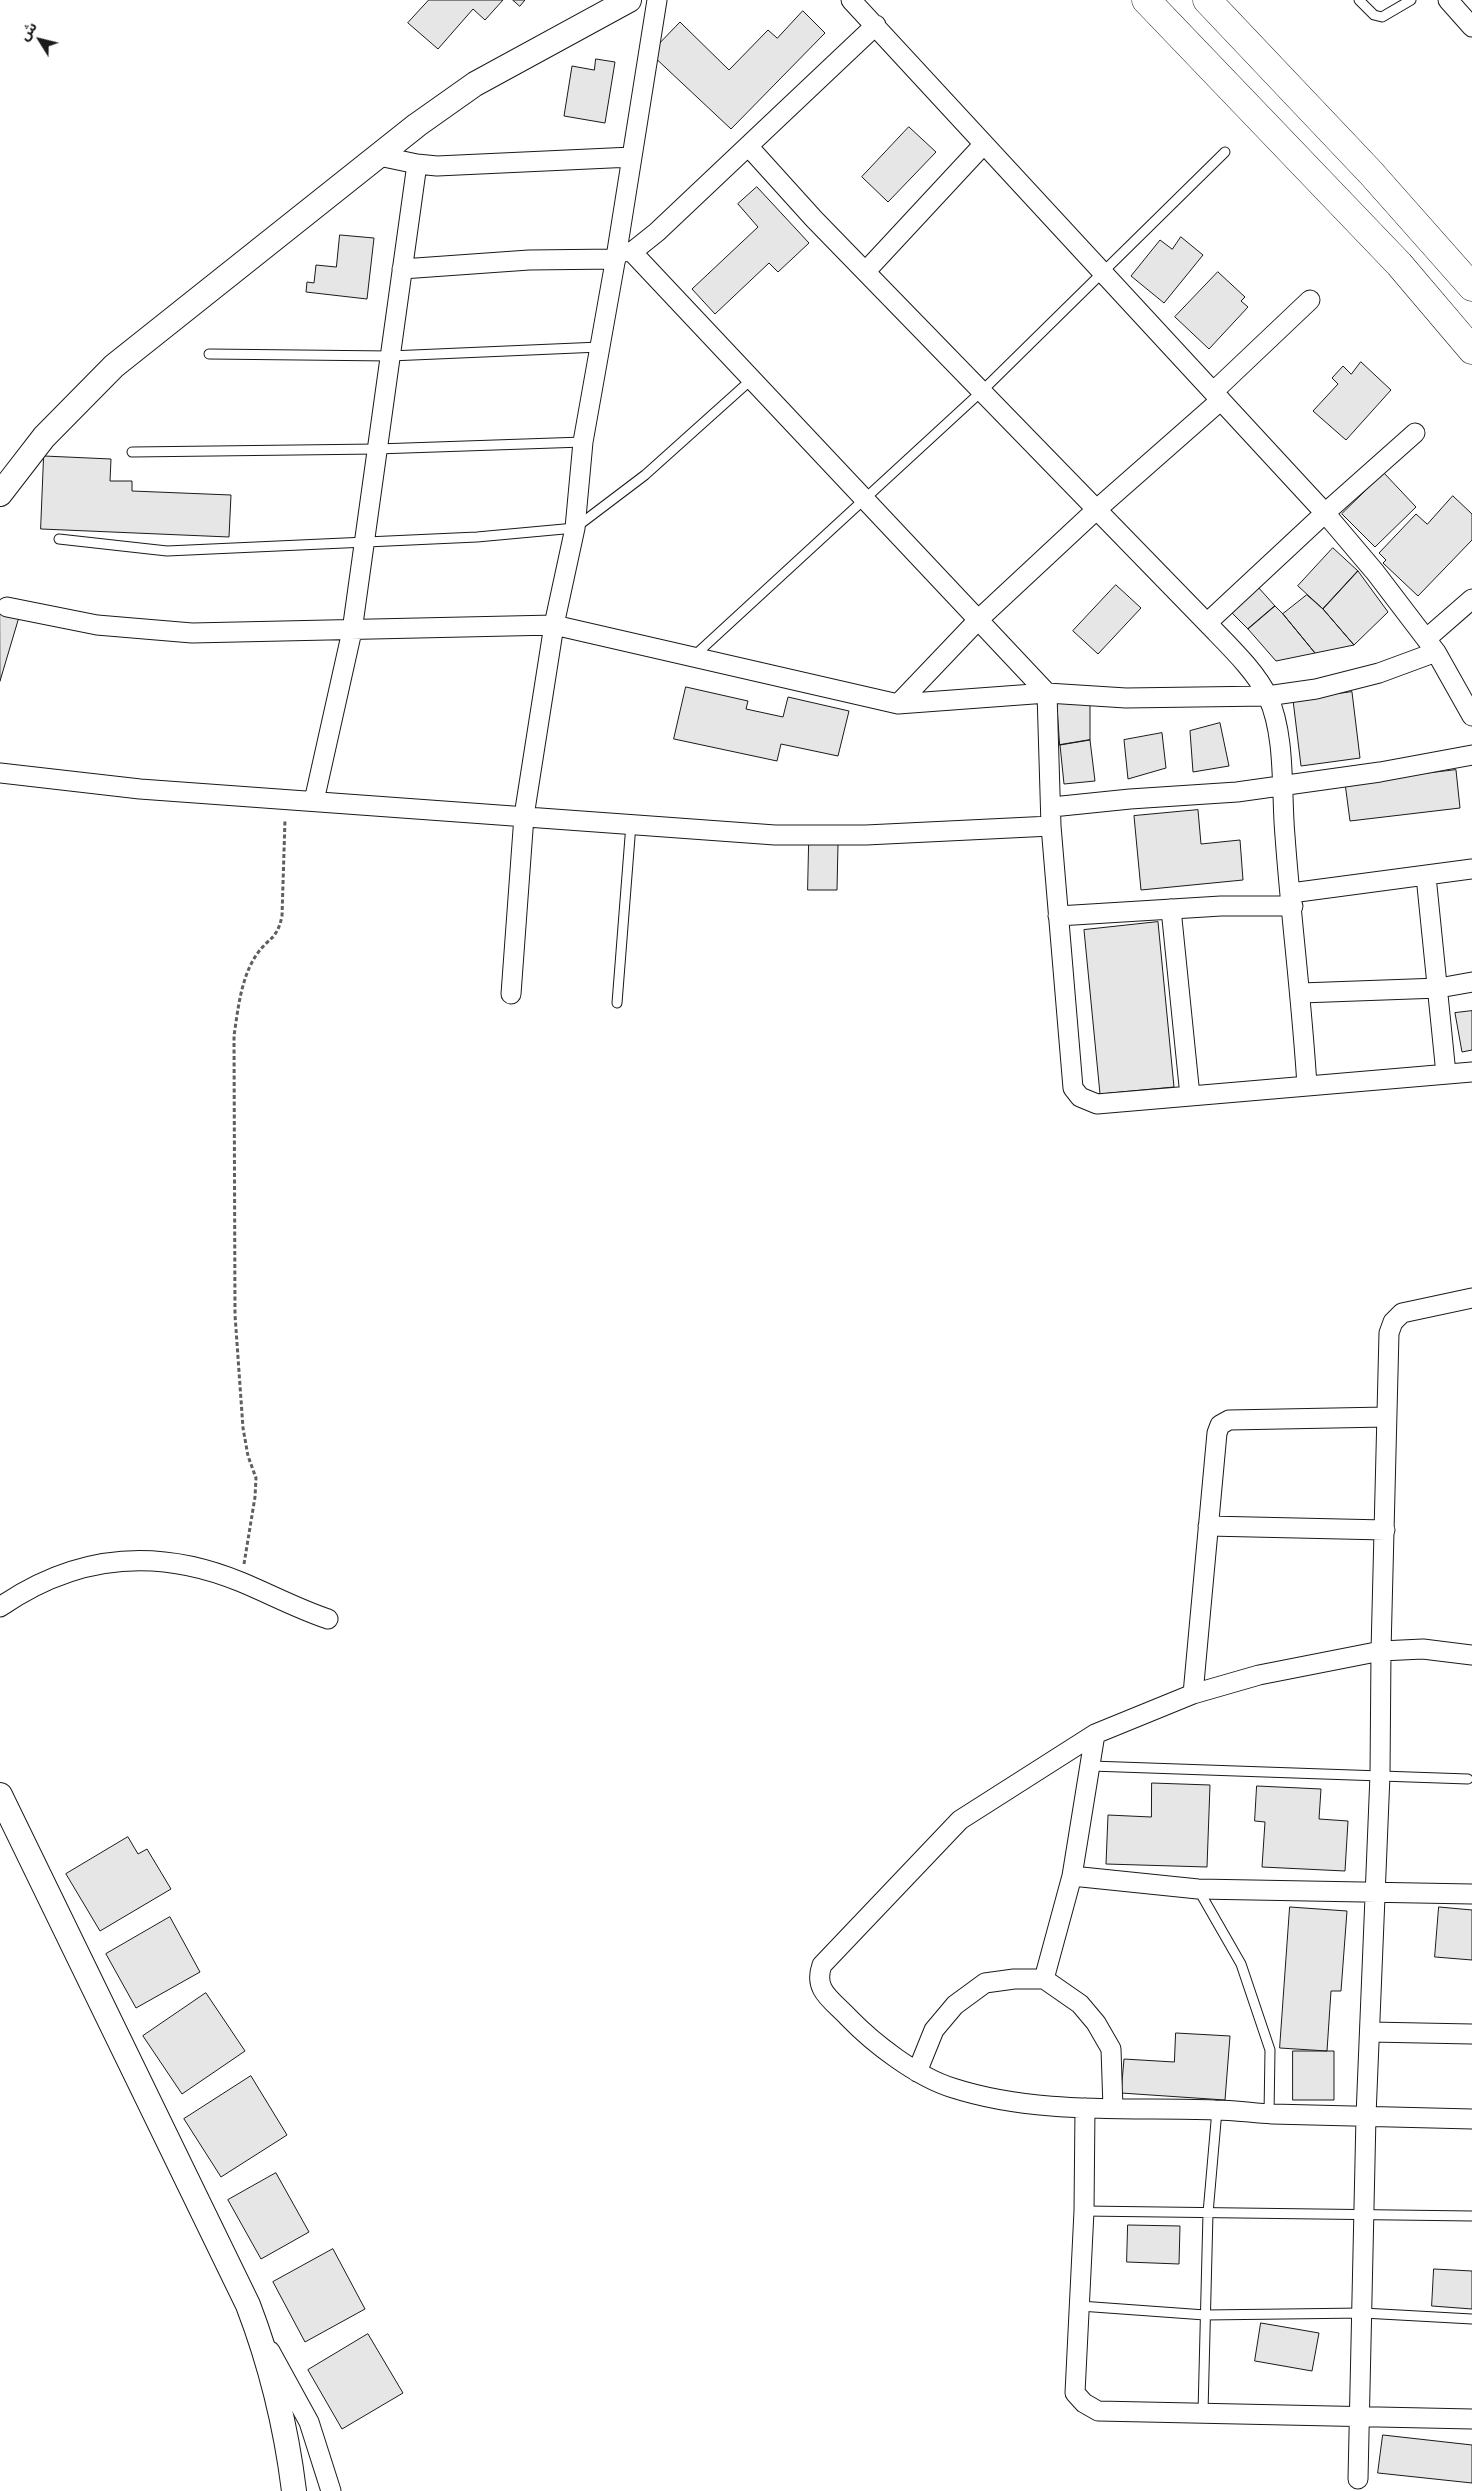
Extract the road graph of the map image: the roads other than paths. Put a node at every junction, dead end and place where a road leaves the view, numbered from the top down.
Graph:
1 (657, 0) edge
2 (850, 0) edge
3 (1146, 0) edge
4 (1207, 0) edge
5 (1359, 0) edge
6 (1411, 0) edge
7 (1448, 0) edge
8 (618, 2) edge
9 (876, 26) junction
10 (1472, 27) edge
11 (984, 144) junction
12 (748, 146) junction
13 (1225, 152) dead end
14 (379, 156) junction
15 (632, 157) junction
16 (417, 164) junction
17 (622, 254) junction
18 (402, 269) junction
19 (866, 271) junction
20 (1101, 273) junction
21 (1472, 287) edge
22 (1310, 300) dead end
23 (600, 347) junction
24 (1472, 350) edge
25 (209, 354) dead end
26 (390, 356) junction
27 (752, 379) junction
28 (982, 391) junction
29 (1217, 396) junction
30 (1415, 433) dead end
31 (583, 442) junction
32 (378, 449) junction
33 (132, 452) dead end
34 (0, 494) edge
35 (862, 499) junction
36 (1096, 510) junction
37 (1325, 513) junction
38 (575, 528) junction
39 (59, 539) dead end
40 (366, 540) junction
41 (1472, 599) edge
42 (7, 606) dead end
43 (979, 619) junction
44 (1207, 623) junction
45 (554, 625) junction
46 (352, 631) junction
47 (1431, 645) junction
48 (692, 658) junction
49 (1047, 693) junction
50 (1267, 696) junction
51 (898, 704) junction
52 (1472, 716) edge
53 (1472, 755) edge
54 (0, 773) edge
55 (1281, 785) junction
56 (314, 801) junction
57 (1052, 808) junction
58 (524, 816) junction
59 (631, 824) junction
60 (1051, 826) junction
61 (1472, 869) edge
62 (1426, 876) junction
63 (1292, 900) junction
64 (1171, 909) junction
65 (1058, 916) junction
66 (1472, 982) edge
67 (1439, 988) junction
68 (1301, 993) junction
69 (511, 994) dead end
70 (617, 1003) dead end
71 (1472, 1072) edge
72 (1446, 1074) junction
73 (1307, 1086) junction
74 (1190, 1096) junction
75 (1472, 1298) edge
76 (1386, 1417) junction
77 (1208, 1526) junction
78 (1385, 1530) junction
79 (0, 1607) edge
80 (328, 1619) dead end
81 (1381, 1651) junction
82 (1472, 1655) edge
83 (1193, 1694) junction
84 (1095, 1734) junction
85 (1091, 1766) junction
86 (1380, 1775) junction
87 (1468, 1778) dead end
88 (0, 1795) edge
89 (1072, 1876) junction
90 (1198, 1889) junction
91 (1376, 1891) junction
92 (1472, 1894) edge
93 (1044, 1979) junction
94 (1370, 2032) junction
95 (1472, 2034) edge
96 (917, 2072) junction
97 (1085, 2108) junction
98 (1113, 2108) junction
99 (1218, 2110) junction
100 (1269, 2114) junction
101 (1366, 2116) junction
102 (1472, 2119) edge
103 (1084, 2211) junction
104 (1208, 2213) junction
105 (1365, 2214) junction
106 (1472, 2216) edge
107 (1080, 2306) junction
108 (1363, 2313) junction
109 (1205, 2315) junction
110 (1472, 2319) edge
111 (259, 2333) junction
112 (1203, 2412) junction
113 (1360, 2416) junction
114 (1472, 2418) edge
115 (1358, 2479) dead end
116 (294, 2491) edge
117 (331, 2491) edge

1 - 15 street
2 - 9 street
3 - 24 highway
4 - 21 highway
5 - 6 lane
7 - 10 street
8 - 14 street
9 - 11 street
9 - 12 street
11 - 19 street
11 - 20 street
12 - 17 street
12 - 19 street
13 - 20 lane
14 - 16 street
14 - 34 street
15 - 16 street
15 - 17 street
16 - 18 street
17 - 18 street
17 - 23 street
17 - 27 street
18 - 26 street
19 - 28 street
20 - 28 lane
20 - 29 street
22 - 29 street
23 - 26 lane
23 - 31 street
25 - 26 lane
26 - 32 street
27 - 35 street
27 - 38 lane
28 - 35 lane
28 - 36 street
29 - 36 street
29 - 37 street
30 - 37 street
31 - 32 lane
31 - 38 street
32 - 33 lane
32 - 40 street
35 - 43 street
35 - 48 lane
36 - 43 street
36 - 44 street
37 - 44 street
37 - 47 street
38 - 40 lane
38 - 45 street
39 - 40 lane
40 - 46 street
41 - 47 street
42 - 46 street
43 - 49 street
43 - 51 street
44 - 50 street
45 - 46 street
45 - 48 street
45 - 58 street
46 - 56 street
47 - 50 street
47 - 52 street
48 - 51 street
49 - 50 street
49 - 51 street
49 - 57 street
50 - 55 street
53 - 55 street
54 - 56 street
55 - 57 street
55 - 63 street
56 - 58 street
57 - 60 street
58 - 59 street
58 - 69 street
59 - 60 street
59 - 70 lane
60 - 65 street
61 - 62 street
62 - 63 street
62 - 67 street
63 - 64 street
63 - 68 street
64 - 65 street
64 - 74 street
65 - 74 street
66 - 67 street
67 - 68 street
67 - 72 street
68 - 73 street
71 - 72 street
72 - 73 street
73 - 74 street
75 - 76 street
76 - 77 street
76 - 78 street
77 - 78 street
77 - 83 street
78 - 81 street
79 - 80 street
81 - 82 street
81 - 83 street
81 - 86 street
83 - 84 street
84 - 85 street
84 - 96 street
85 - 86 lane
85 - 89 street
86 - 87 lane
86 - 91 street
88 - 111 street
89 - 90 street
89 - 93 street
90 - 91 street
90 - 100 lane
91 - 92 street
91 - 94 street
93 - 96 street
93 - 98 street
94 - 95 street
94 - 101 street
96 - 97 street
97 - 98 street
97 - 103 street
98 - 99 street
99 - 100 street
99 - 104 lane
100 - 101 street
101 - 102 street
101 - 105 street
103 - 104 lane
103 - 107 street
104 - 105 lane
104 - 109 lane
105 - 106 lane
105 - 108 street
107 - 109 lane
107 - 112 street
108 - 109 lane
108 - 110 lane
108 - 113 street
109 - 112 lane
111 - 116 street
111 - 117 street
112 - 113 street
113 - 114 street
113 - 115 street

